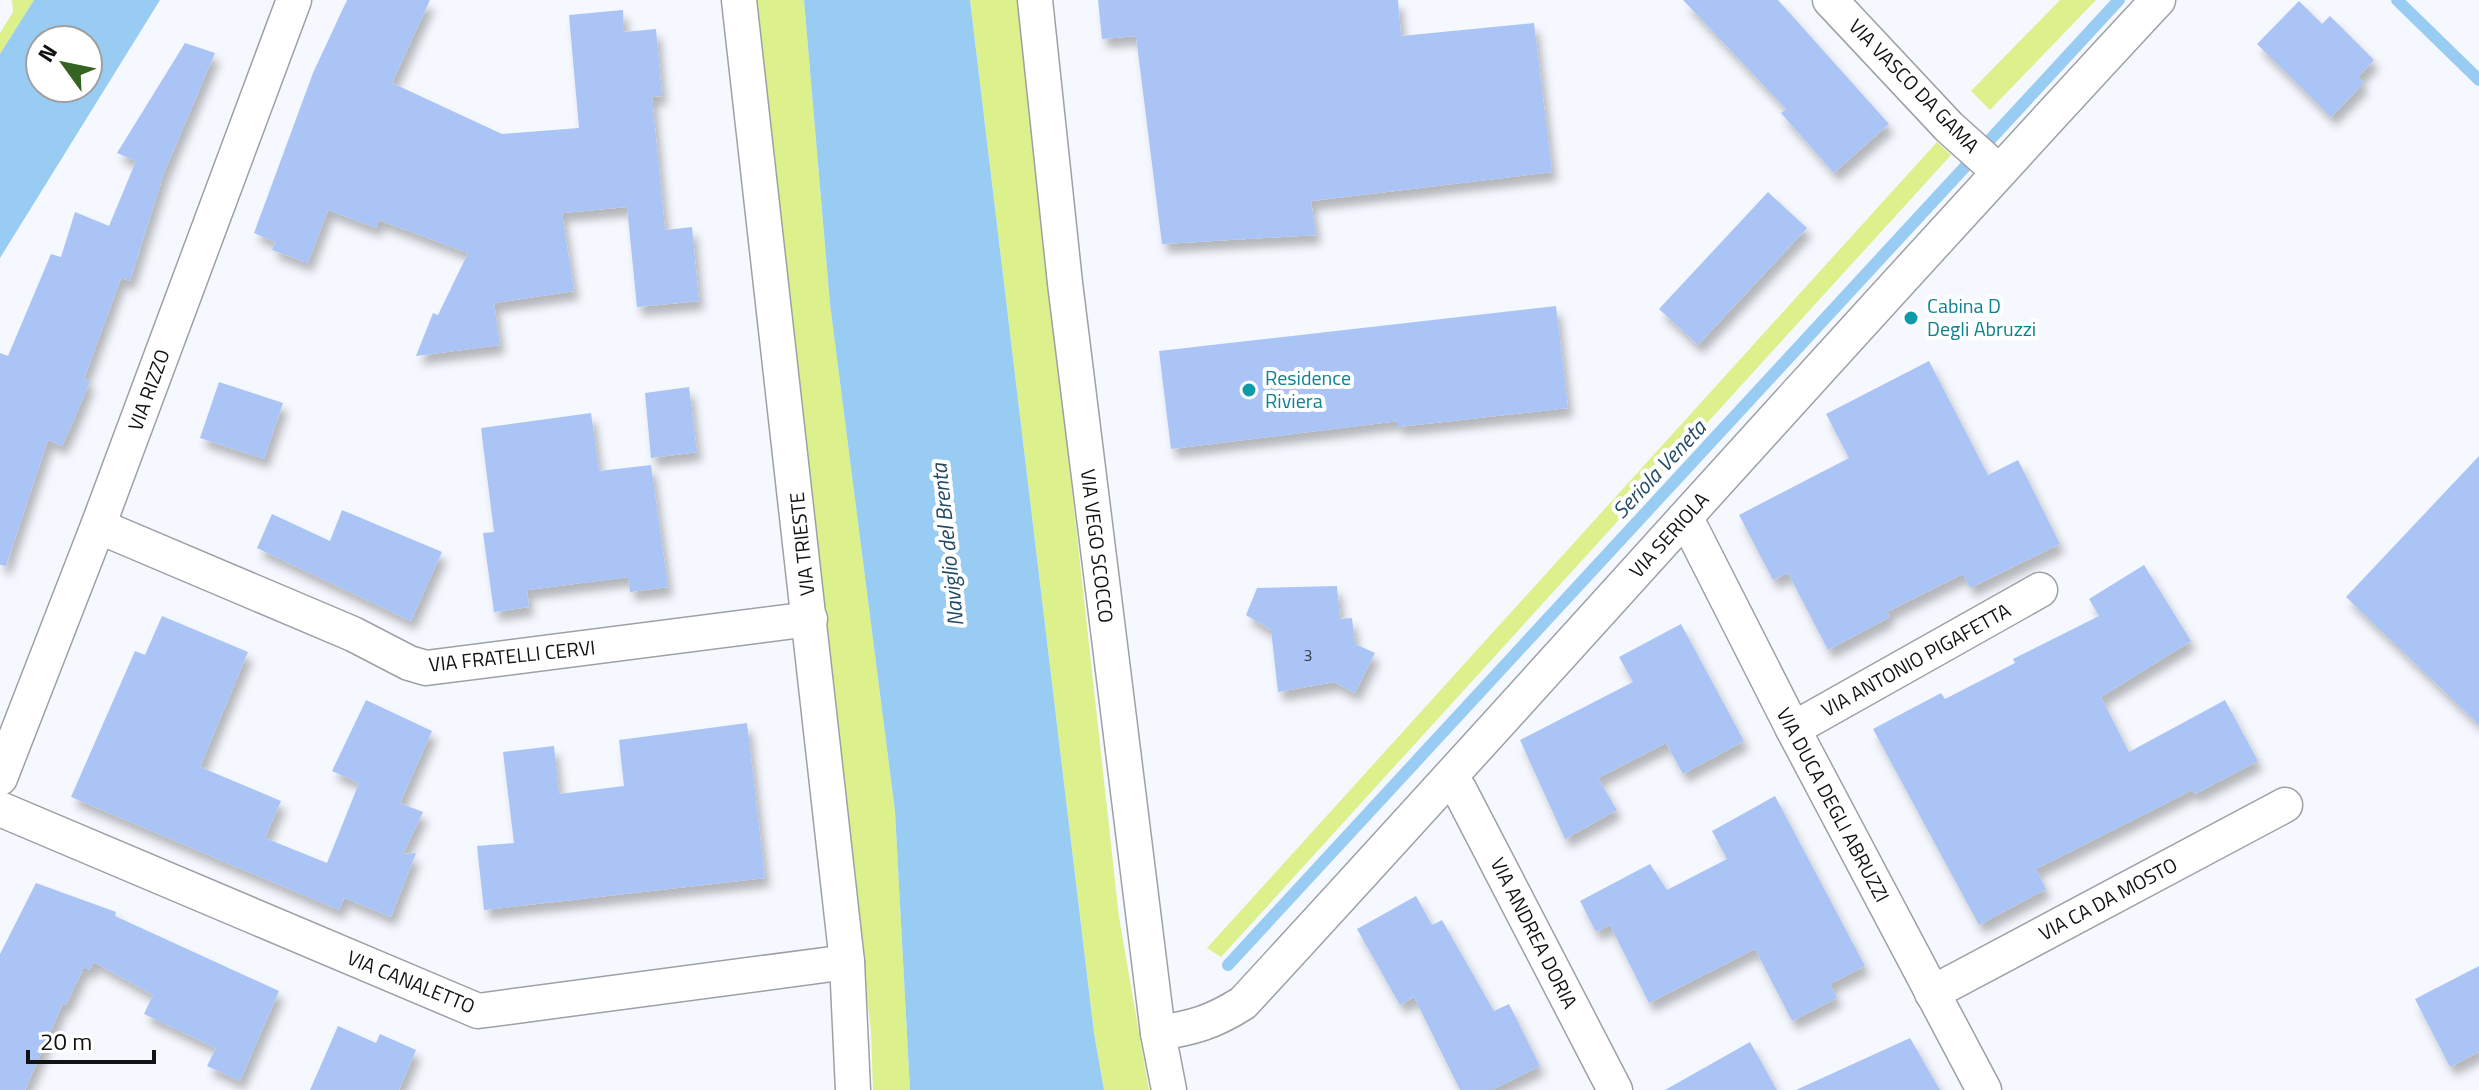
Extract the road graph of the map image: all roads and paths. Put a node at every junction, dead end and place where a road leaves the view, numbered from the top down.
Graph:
1 (294, 0) edge
2 (739, 0) edge
3 (1035, 0) edge
4 (1830, 0) edge
5 (2158, 0) edge
6 (1993, 166) junction
7 (1683, 520) junction
8 (98, 526) junction
9 (2040, 590) dead end
10 (810, 619) junction
11 (1793, 729) junction
12 (0, 778) edge
13 (1449, 780) junction
14 (2285, 805) dead end
15 (0, 809) edge
16 (847, 962) junction
17 (1932, 993) junction
18 (1158, 1033) junction
19 (853, 1090) edge
20 (1169, 1090) edge
21 (1615, 1090) edge
22 (1984, 1090) edge

1 - 8 street, VIA RIZZO
2 - 10 street, VIA TRIESTE
3 - 18 street, VIA VEGO SCOCCO
4 - 6 street, VIA VASCO DA GAMA
5 - 6 street, VIA SERIOLA
6 - 7 street, VIA SERIOLA
7 - 11 street, VIA DUCA DEGLI ABRUZZI
7 - 13 street, VIA SERIOLA
8 - 10 street, VIA FRATELLI CERVI
8 - 12 street, VIA RIZZO
9 - 11 street, VIA ANTONIO PIGAFETTA
10 - 16 street, VIA TRIESTE
11 - 17 street, VIA DUCA DEGLI ABRUZZI
13 - 18 street, VIA SERIOLA
13 - 21 street, VIA ANDREA DORIA
14 - 17 street, VIA CA DA MOSTO
15 - 16 street, VIA CANALETTO
16 - 19 street, VIA TRIESTE
17 - 22 street, VIA DUCA DEGLI ABRUZZI
18 - 20 street, VIA VEGO SCOCCO

